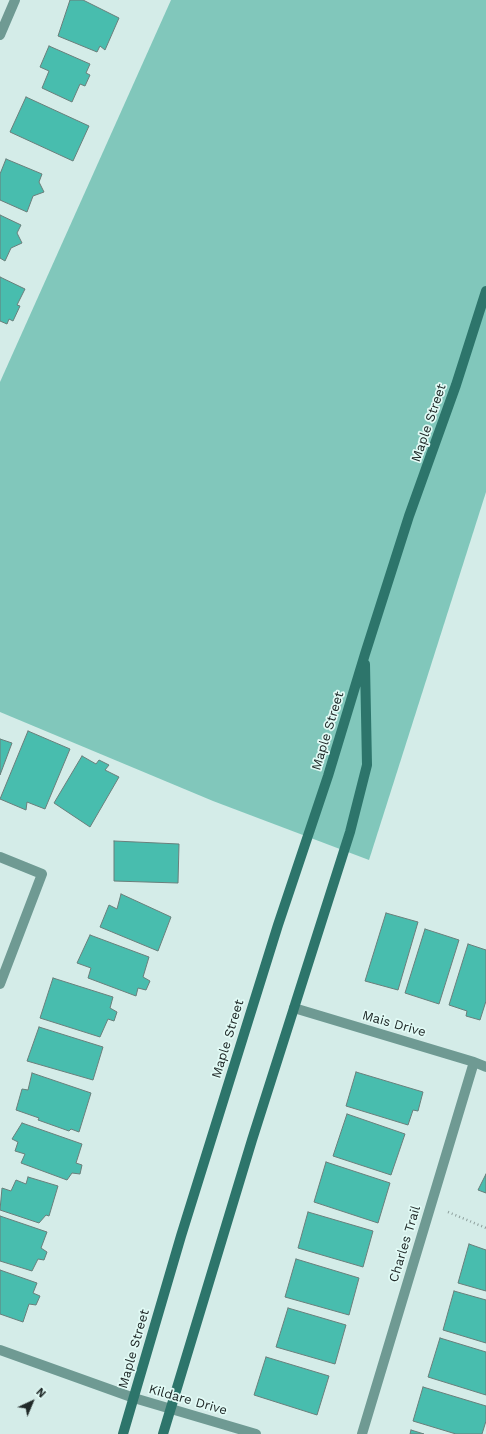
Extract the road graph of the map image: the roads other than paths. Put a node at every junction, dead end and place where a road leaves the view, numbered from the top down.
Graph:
1 (15, 0) edge
2 (1, 30) edge
3 (486, 291) edge
4 (364, 654) junction
5 (0, 857) edge
6 (0, 984) edge
7 (294, 1008) junction
8 (474, 1062) junction
9 (486, 1067) edge
10 (0, 1350) edge
11 (134, 1398) junction
12 (171, 1409) junction
13 (123, 1434) edge
14 (163, 1434) edge
15 (256, 1434) edge
16 (362, 1434) edge

1 - 2 street
3 - 4 street, Maple Street
4 - 7 street, Maple Street
4 - 11 street, Maple Street
5 - 6 street
7 - 8 street, Mais Drive
7 - 12 street, Maple Street
8 - 9 street, Mais Drive
8 - 16 street, Charles Trail
10 - 11 street, Kildare Drive
11 - 12 street, Kildare Drive
11 - 13 street, Maple Street
12 - 14 street, Maple Street
12 - 15 street, Kildare Drive

